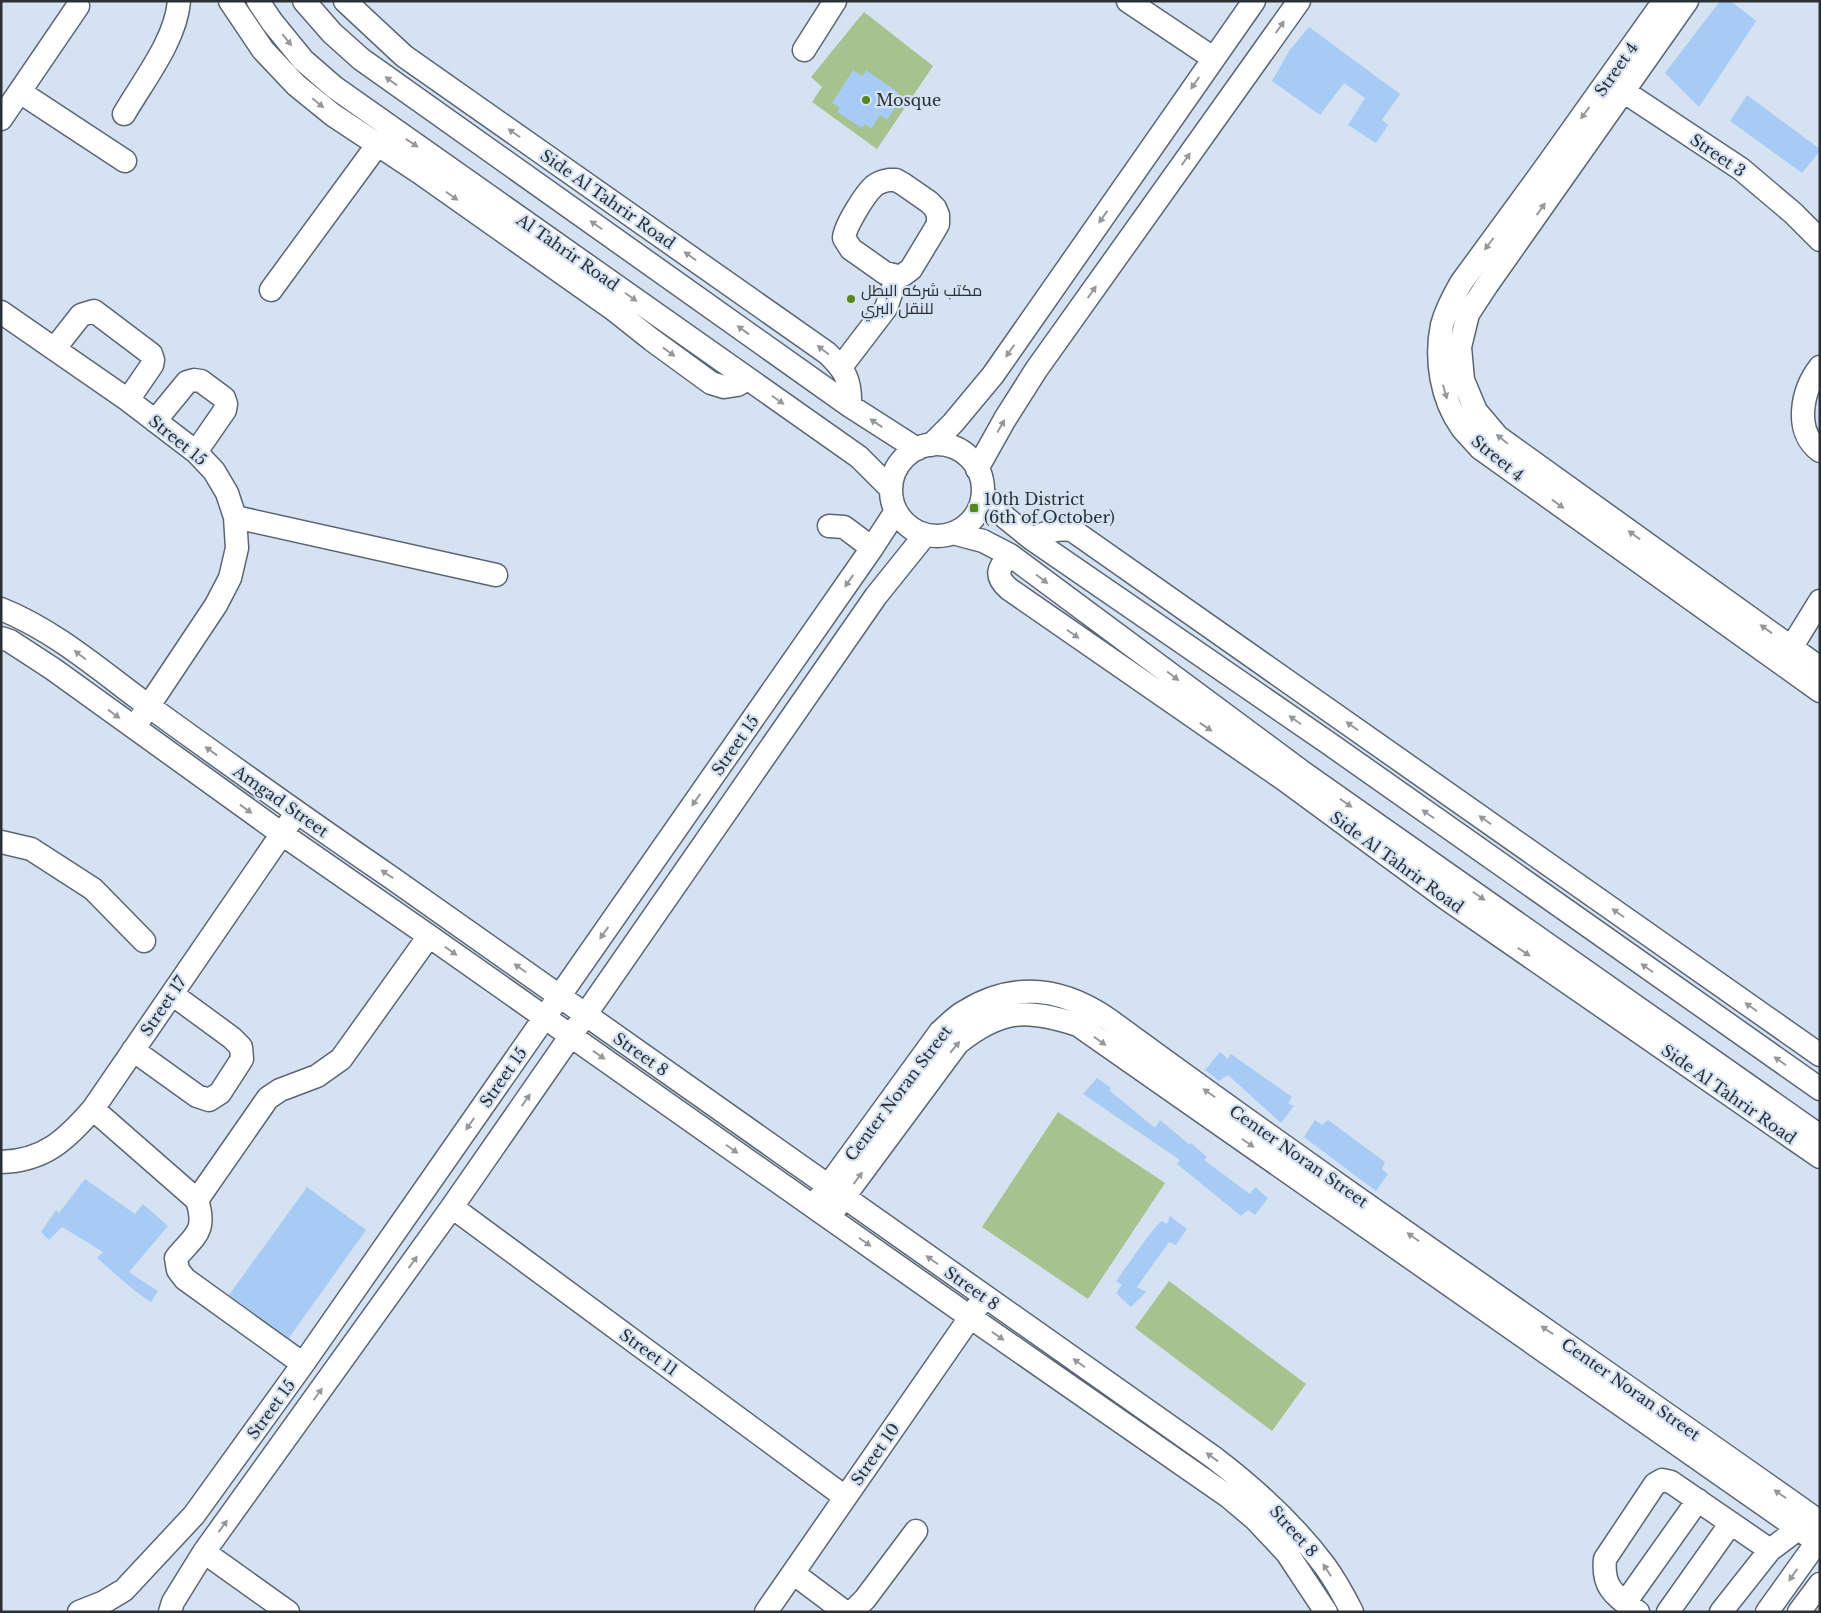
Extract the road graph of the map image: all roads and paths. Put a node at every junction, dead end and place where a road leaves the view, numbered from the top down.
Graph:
1 (179, 1) edge
2 (230, 1) edge
3 (258, 1) edge
4 (304, 1) edge
5 (835, 1) edge
6 (1128, 1) edge
7 (1254, 1) edge
8 (1299, 1) edge
9 (1664, 1) edge
10 (1688, 1) edge
11 (355, 5) edge
12 (78, 6) dead end
13 (804, 50) dead end
14 (1213, 58) junction
15 (1615, 86) junction
16 (20, 92) junction
17 (124, 114) dead end
18 (1, 119) edge
19 (378, 144) junction
20 (125, 161) dead end
21 (641, 222) junction
22 (1820, 240) edge
23 (625, 246) junction
24 (897, 276) junction
25 (272, 290) dead end
26 (1, 312) edge
27 (54, 348) junction
28 (841, 366) junction
29 (1820, 367) edge
30 (748, 379) junction
31 (128, 400) junction
32 (850, 406) junction
33 (155, 421) junction
34 (924, 447) junction
35 (1820, 451) edge
36 (196, 452) junction
37 (977, 469) junction
38 (891, 489) junction
39 (983, 494) junction
40 (896, 511) junction
41 (235, 518) junction
42 (829, 526) dead end
43 (954, 533) junction
44 (925, 535) junction
45 (1032, 539) junction
46 (872, 548) junction
47 (496, 575) dead end
48 (1820, 601) edge
49 (1, 609) edge
50 (1, 638) edge
51 (1791, 648) junction
52 (1820, 668) edge
53 (1820, 691) edge
54 (148, 706) junction
55 (134, 728) junction
56 (1318, 794) junction
57 (1464, 805) junction
58 (297, 813) junction
59 (1448, 828) junction
60 (282, 834) junction
61 (1, 842) edge
62 (430, 936) junction
63 (144, 941) dead end
64 (172, 994) junction
65 (560, 996) junction
66 (586, 1014) junction
67 (545, 1017) junction
68 (572, 1036) junction
69 (133, 1050) junction
70 (1820, 1055) edge
71 (1820, 1089) edge
72 (93, 1109) junction
73 (1820, 1136) edge
74 (1820, 1156) edge
75 (1, 1162) edge
76 (836, 1192) junction
77 (197, 1200) junction
78 (452, 1207) junction
79 (821, 1212) junction
80 (984, 1297) junction
81 (970, 1317) junction
82 (303, 1364) junction
83 (845, 1498) junction
84 (1698, 1500) junction
85 (1731, 1523) junction
86 (1798, 1529) junction
87 (916, 1531) dead end
88 (1819, 1536) edge
89 (1770, 1550) junction
90 (204, 1552) junction
91 (793, 1573) junction
92 (1820, 1584) edge
93 (1632, 1607) edge
94 (79, 1612) edge
95 (170, 1612) edge
96 (288, 1612) edge
97 (766, 1612) edge
98 (845, 1612) edge
99 (852, 1612) edge
100 (1326, 1612) edge
101 (1352, 1612) edge
102 (1668, 1612) edge
103 (1721, 1612) edge
104 (1767, 1612) edge
105 (1799, 1612) edge

1 - 17 street
2 -> 19 street
3 -> 30 street, Al Tahrir Road
23 -> 4 street
5 - 13 street
6 - 14 street
7 - 14 street
37 -> 8 street
9 - 15 street, Street 4
10 - 15 street, Street 4
21 -> 11 street, Side Al Tahrir Road
12 - 16 street
14 -> 34 street
15 - 22 street, Street 3
51 -> 15 street, Street 4
15 -> 53 street, Street 4
16 - 18 street
16 - 20 street
19 - 25 street
19 -> 30 street
21 - 23 street
28 -> 21 street, Side Al Tahrir Road
32 -> 23 street
24 - 24 street
24 - 28 street
26 - 27 street, Street 15
27 - 31 street, Street 15
27 - 31 street
28 - 32 street, Side Al Tahrir Road
29 - 35 street
30 -> 38 street, Al Tahrir Road
31 - 33 street, Street 15
34 -> 32 street
33 - 36 street, Street 15
33 - 36 street
34 - 37 street
34 - 38 street
36 - 41 street, Street 15
37 - 39 street
38 - 40 street
39 - 43 street
39 - 45 street
40 - 44 street
40 - 46 street, Street 15
41 - 47 street
41 - 54 street, Street 15
42 - 46 street
43 - 44 street
43 -> 56 street, Side Al Tahrir Road
44 - 66 street, Street 15
57 -> 45 street
59 -> 45 street
46 -> 65 street, Street 15
48 - 51 street
54 -> 49 street, Amgad Street
50 -> 55 street, Amgad Street
51 - 52 street, Street 4
54 - 55 street, Street 15
58 -> 54 street, Amgad Street
55 -> 60 street, Amgad Street
56 -> 73 street
56 -> 74 street, Side Al Tahrir Road
57 - 59 street
70 -> 57 street
58 - 60 street, Street 17
65 -> 58 street, Amgad Street
71 -> 59 street
60 - 62 street, Amgad Street
60 - 64 street, Street 17
61 - 63 street
62 -> 67 street, Amgad Street
62 - 77 street
64 - 69 street, Street 17
64 - 69 street
65 - 66 street, Street 8
65 - 67 street, Street 15
66 - 68 street, Street 15
66 - 76 street, Street 8
67 - 68 street, Street 8
67 -> 82 street, Street 15
78 -> 68 street, Street 15
68 -> 79 street, Street 8
69 - 72 street, Street 17
72 - 75 street, Street 17
72 - 77 street
76 - 79 street, Center Noran Street
80 -> 76 street, Street 8
76 -> 86 street, Center Noran Street
88 -> 76 street, Center Noran Street
77 - 82 street
78 - 83 street, Street 11
90 -> 78 street, Street 15
79 -> 81 street, Street 8
80 - 81 street, Street 10
101 -> 80 street, Street 8
81 - 83 street, Street 10
81 -> 100 street, Street 8
82 - 94 street, Street 15
83 - 91 street, Street 10
84 - 85 street
84 - 93 street
84 - 93 street
85 - 89 street
85 - 102 street
86 - 88 street, Center Noran Street
86 - 89 street
87 - 99 street
88 -> 104 street
89 - 103 street
90 - 95 street, Street 15
90 - 96 street
91 - 97 street, Street 10
91 - 98 street
92 - 105 street

